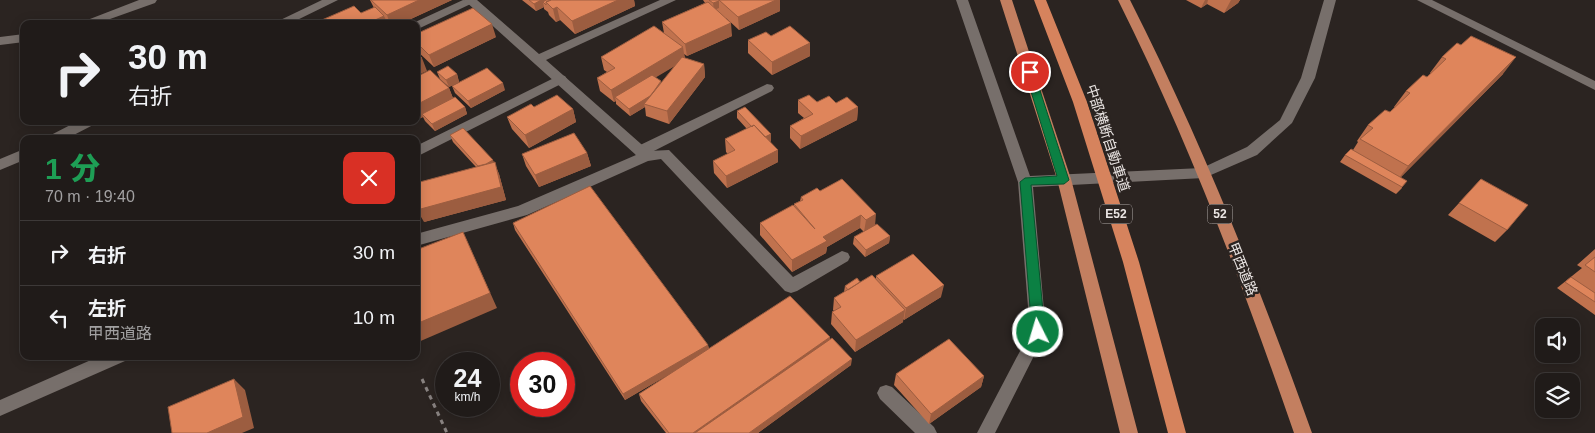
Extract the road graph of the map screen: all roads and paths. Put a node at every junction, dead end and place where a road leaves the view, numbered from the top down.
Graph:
1 (151, 0) edge
2 (332, 0) edge
3 (471, 0) edge
4 (670, 0) edge
5 (962, 0) edge
6 (1006, 0) edge
7 (1040, 0) edge
8 (1124, 0) edge
9 (1330, 0) edge
10 (1424, 0) edge
11 (94, 20) edge
12 (287, 20) edge
13 (420, 23) edge
14 (20, 38) edge
15 (0, 41) edge
16 (538, 59) junction
17 (560, 79) junction
18 (1595, 86) edge
19 (767, 88) dead end
20 (82, 125) edge
21 (62, 135) edge
22 (420, 150) edge
23 (644, 153) junction
24 (20, 156) edge
25 (0, 165) edge
26 (1204, 172) junction
27 (1064, 180) junction
28 (1025, 182) junction
29 (420, 239) edge
30 (842, 257) dead end
31 (110, 360) edge
32 (422, 379) dead end
33 (886, 394) dead end
34 (0, 408) edge
35 (447, 433) edge
36 (928, 433) edge
37 (986, 433) edge
38 (1129, 433) edge
39 (1177, 433) edge
40 (1303, 433) edge

1 - 11 street
2 - 12 street
3 - 13 street
3 - 16 street
4 - 16 street
5 - 28 street
6 - 27 highway
7 - 39 highway, 中部横断自動車道 / E52
8 - 26 highway, 甲西道路 / 52
9 - 26 street
10 - 18 street
14 - 15 street
16 - 17 street
17 - 22 street
17 - 23 street
19 - 23 street
20 - 21 street
23 - 29 street
23 - 30 street
24 - 25 street
26 - 27 street
26 - 40 highway, 甲西道路 / 52
27 - 28 street
27 - 38 highway
28 - 37 street
31 - 34 street
32 - 35 path
33 - 36 street

